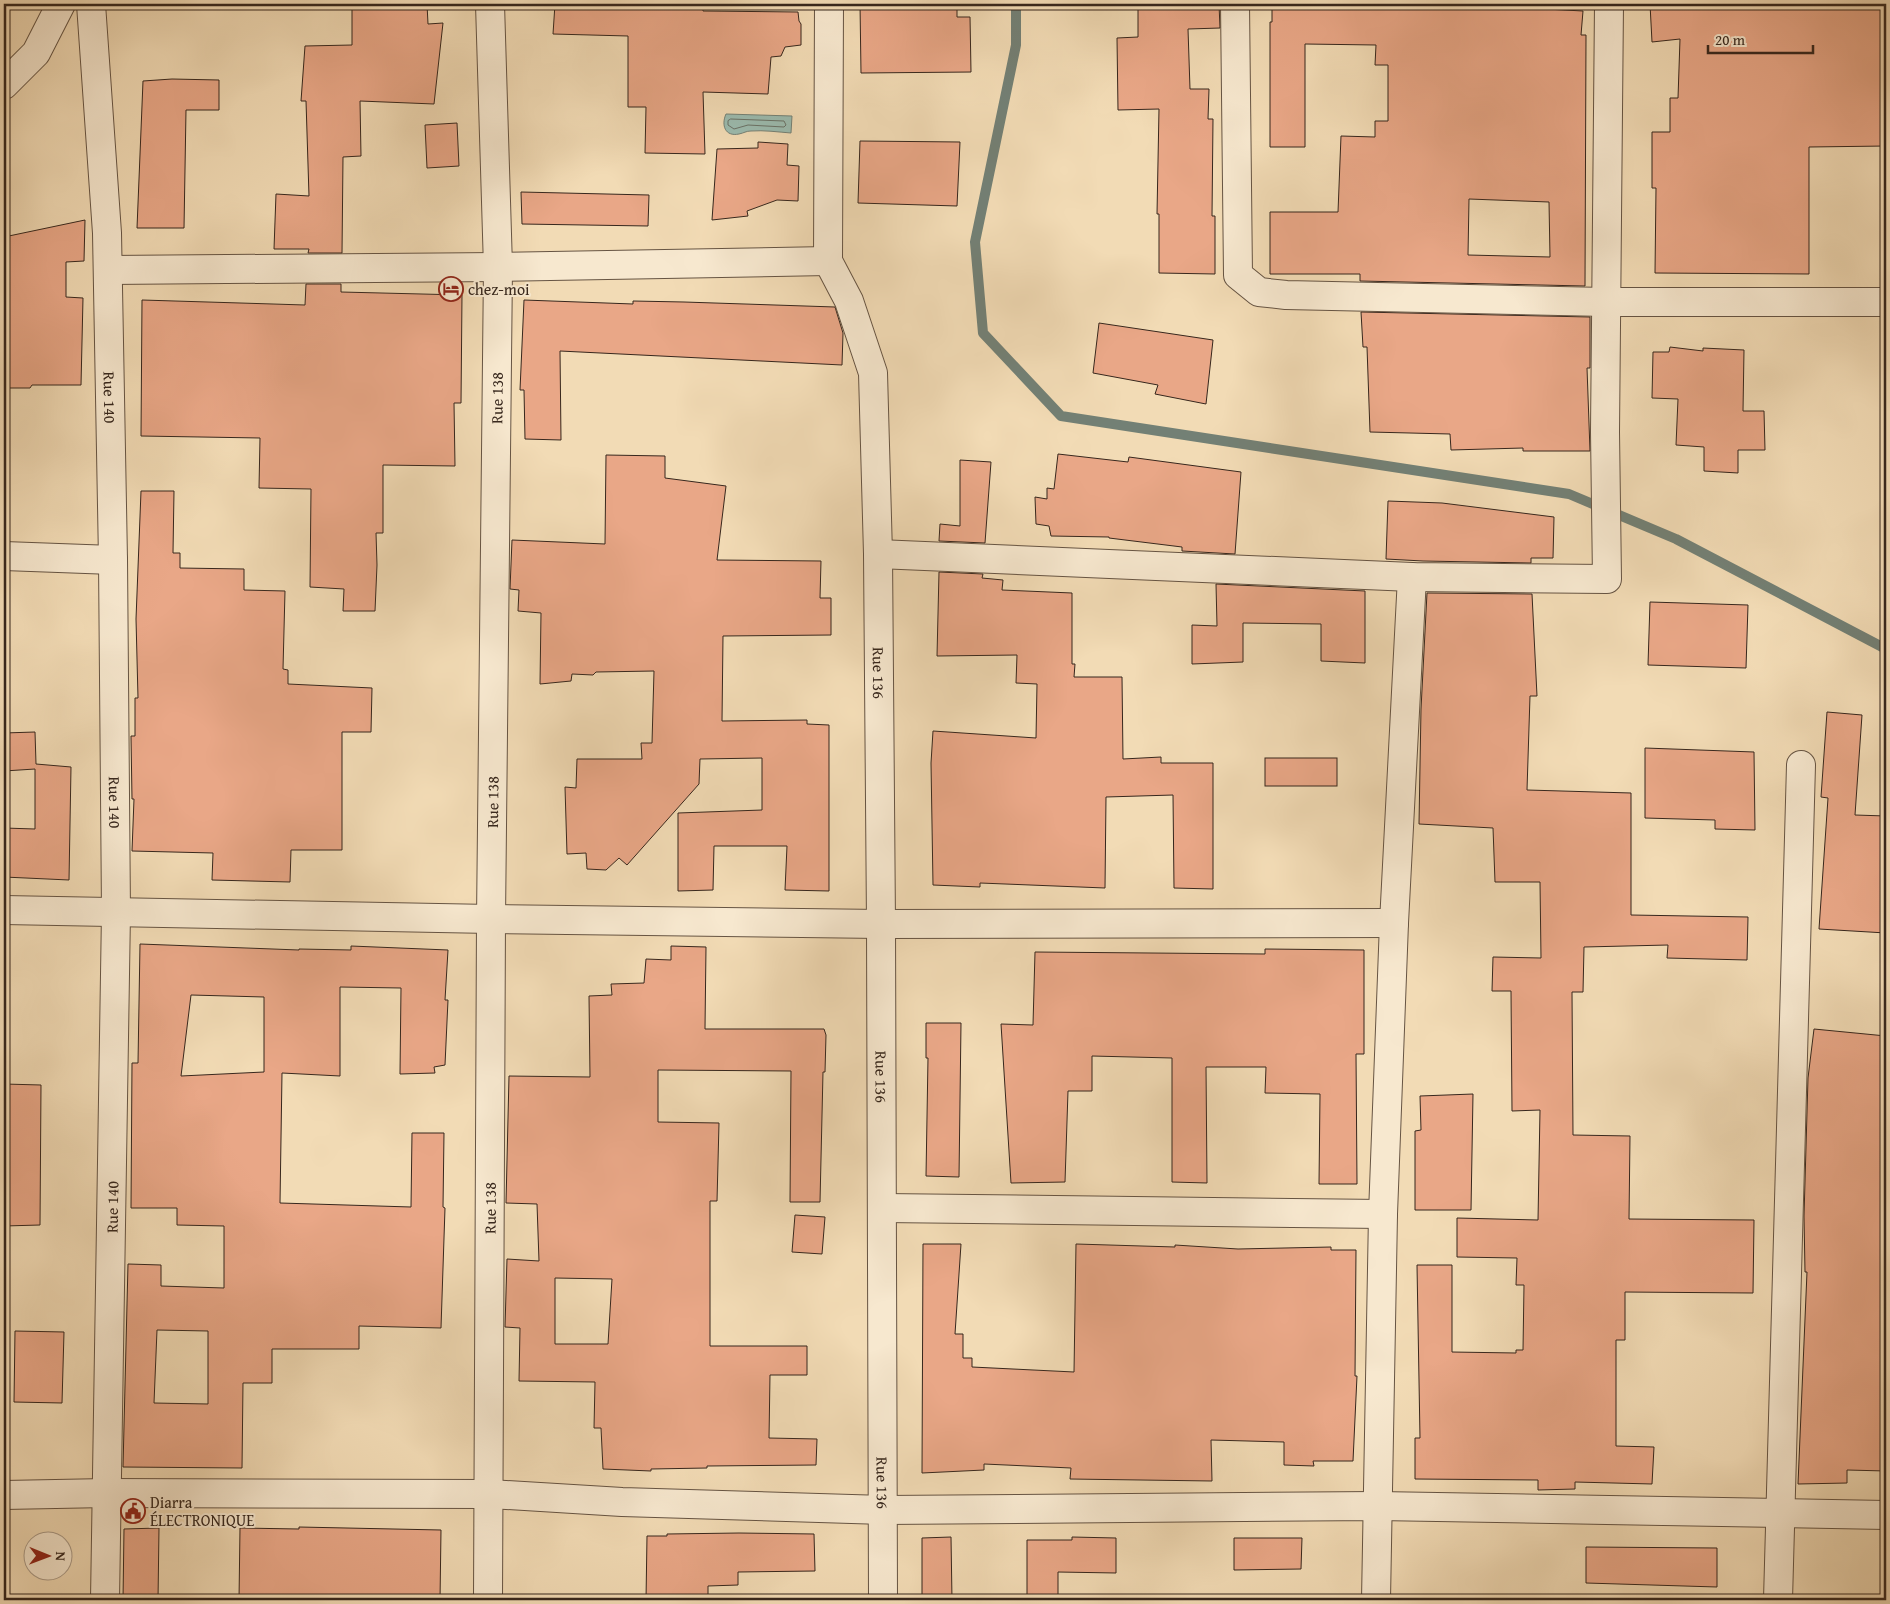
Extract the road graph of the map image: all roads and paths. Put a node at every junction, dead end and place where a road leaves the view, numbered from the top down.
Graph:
1 (61, 4) edge
2 (91, 4) edge
3 (490, 4) edge
4 (829, 4) edge
5 (1235, 4) edge
6 (1609, 4) edge
7 (4, 85) edge
8 (828, 261) junction
9 (498, 267) junction
10 (108, 270) junction
11 (1606, 302) junction
12 (1886, 302) edge
13 (878, 554) junction
14 (4, 556) edge
15 (113, 560) junction
16 (1412, 577) junction
17 (1801, 765) dead end
18 (4, 910) edge
19 (116, 912) junction
20 (491, 919) junction
21 (1394, 923) junction
22 (881, 924) junction
23 (883, 1208) junction
24 (1384, 1214) junction
25 (107, 1493) junction
26 (490, 1494) junction
27 (4, 1495) edge
28 (1378, 1506) junction
29 (884, 1510) junction
30 (1780, 1512) junction
31 (1886, 1515) edge
32 (105, 1600) edge
33 (488, 1600) edge
34 (883, 1600) edge
35 (1376, 1600) edge
36 (1778, 1600) edge

1 - 7 street
2 - 10 street, Rue 140
3 - 9 street, Rue 138
4 - 8 street
5 - 11 street
6 - 11 street
8 - 9 street
8 - 13 street, Rue 136
9 - 10 street
9 - 20 street, Rue 138
10 - 15 street, Rue 140
11 - 12 street
11 - 16 street
13 - 16 street
13 - 22 street, Rue 136
14 - 15 street
15 - 19 street, Rue 140
16 - 21 street
17 - 30 street
18 - 19 street
19 - 20 street
19 - 25 street, Rue 140
20 - 22 street
20 - 26 street, Rue 138
21 - 22 street
21 - 24 street
22 - 23 street, Rue 136
23 - 24 street
23 - 29 street, Rue 136
24 - 28 street
25 - 26 street
25 - 27 street
25 - 32 street, Rue 140
26 - 29 street
26 - 33 street, Rue 138
28 - 29 street
28 - 30 street
28 - 35 street
29 - 34 street, Rue 136
30 - 31 street
30 - 36 street

